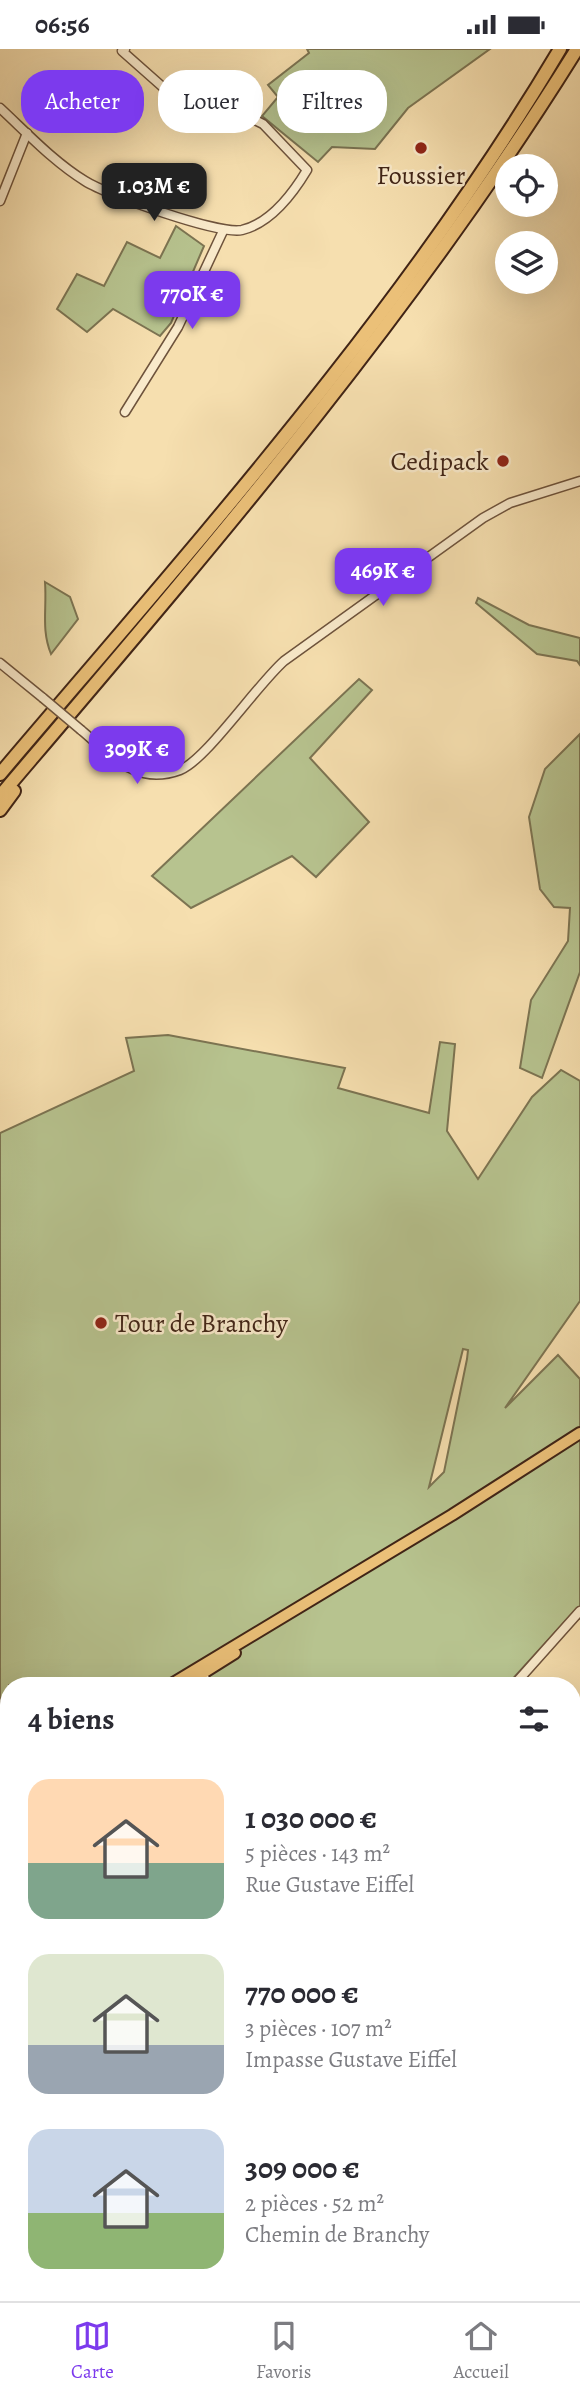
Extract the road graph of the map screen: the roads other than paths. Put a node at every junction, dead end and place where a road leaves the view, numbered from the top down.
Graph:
1 (560, 49) edge
2 (577, 49) edge
3 (122, 50) edge
4 (0, 108) edge
5 (21, 127) edge
6 (27, 133) joint
7 (0, 201) edge
8 (223, 231) junction
9 (125, 412) dead end
10 (580, 481) edge
11 (0, 663) edge
12 (75, 708) junction
13 (0, 774) edge
14 (0, 796) edge
15 (0, 810) edge
16 (580, 1433) edge
17 (345, 1580) junction
18 (580, 1611) edge
19 (202, 1674) junction
20 (183, 1677) edge
21 (197, 1677) edge
22 (204, 1677) edge
23 (520, 1677) edge

1 - 13 highway
2 - 12 highway
3 - 8 street
4 - 5 street
6 - 7 street
6 - 8 street
8 - 9 street
10 - 11 street, bridge
12 - 14 highway
12 - 15 highway
16 - 17 main road
17 - 19 main road
17 - 20 main road
18 - 23 street
19 - 21 main road
19 - 22 street

